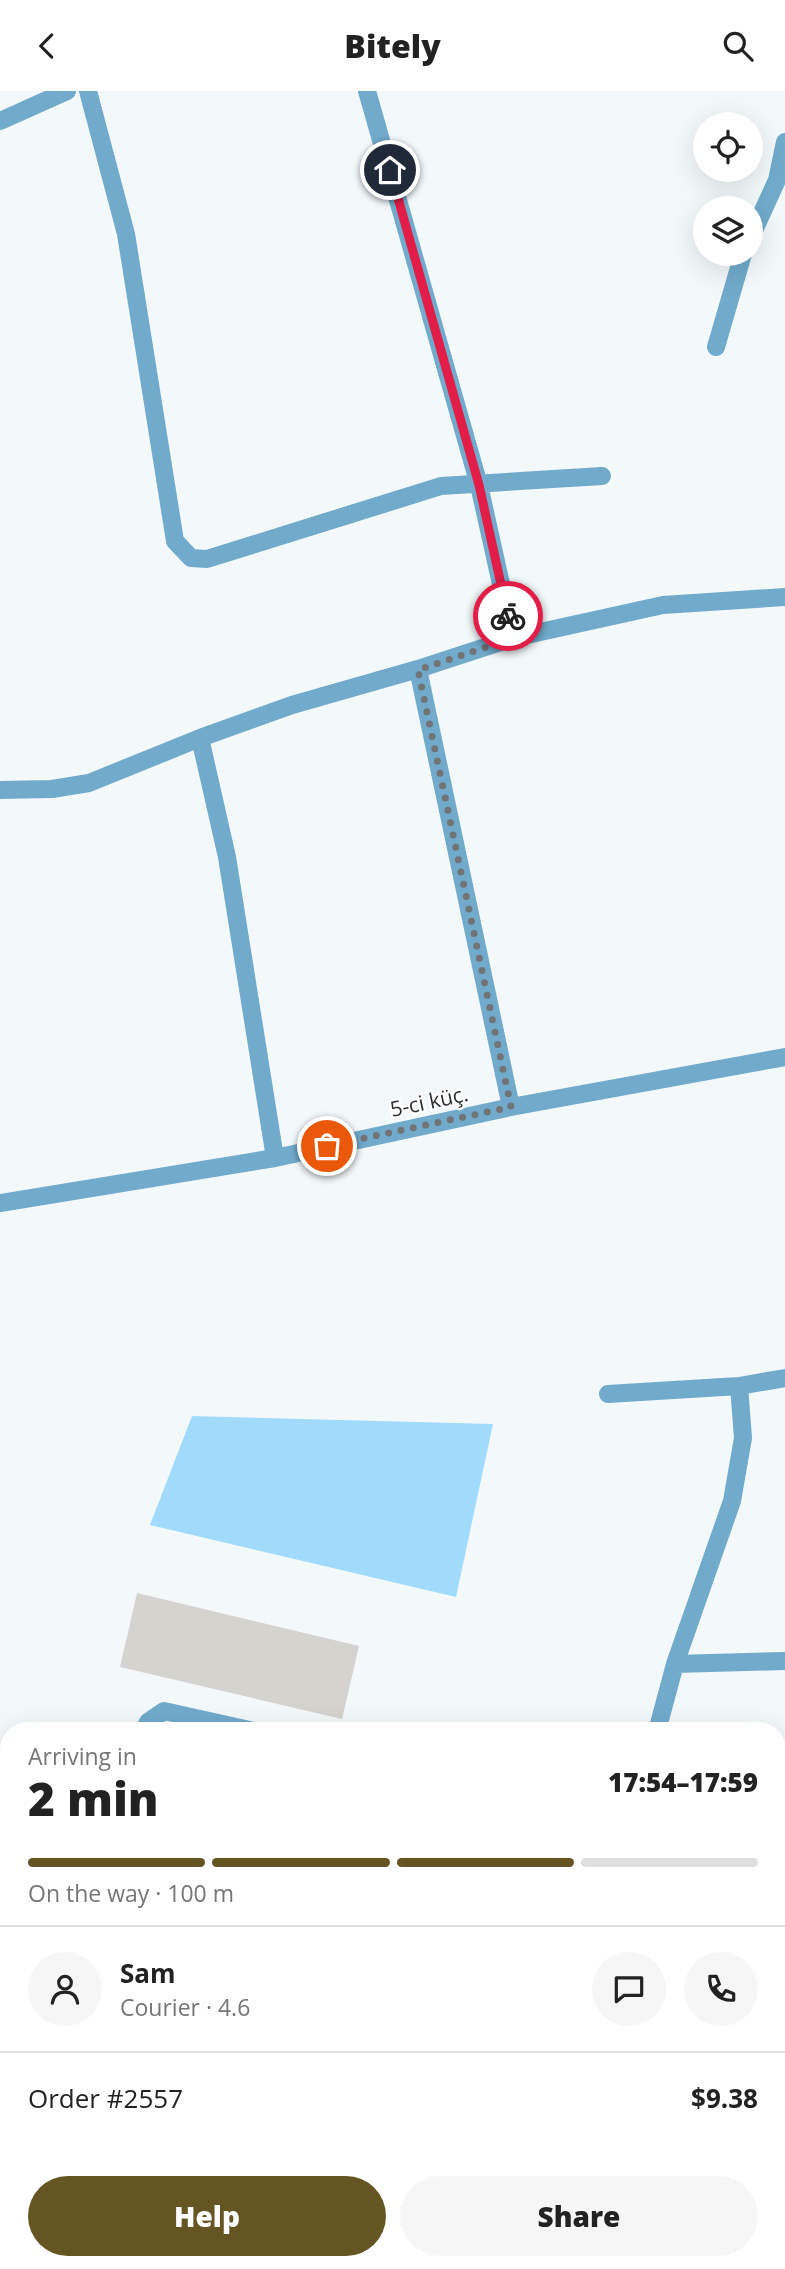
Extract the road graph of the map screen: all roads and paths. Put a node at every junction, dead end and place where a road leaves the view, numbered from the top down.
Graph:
1 (66, 91) edge
2 (88, 91) edge
3 (368, 91) edge
4 (0, 121) edge
5 (785, 142) edge
6 (763, 211) edge
7 (740, 266) edge
8 (716, 347) dead end
9 (602, 476) dead end
10 (479, 485) junction
11 (785, 597) edge
12 (513, 638) junction
13 (418, 670) junction
14 (200, 738) junction
15 (0, 790) edge
16 (785, 1058) edge
17 (511, 1107) junction
18 (275, 1158) junction
19 (0, 1203) edge
20 (785, 1378) edge
21 (739, 1386) junction
22 (608, 1394) dead end
23 (785, 1661) edge
24 (675, 1664) junction
25 (149, 1722) edge
26 (214, 1722) edge
27 (659, 1722) edge

1 - 4 street
2 - 10 street
3 - 10 street
5 - 6 street
7 - 8 street
9 - 10 street
10 - 12 street
11 - 12 street
12 - 13 street
13 - 14 street
13 - 17 street
14 - 15 street
14 - 18 street
16 - 17 street, 5-ci küç.
17 - 18 street, 5-ci küç.
18 - 19 street, 5-ci küç.
20 - 21 street
21 - 22 street
21 - 24 street
23 - 24 street
24 - 27 street
25 - 26 street

